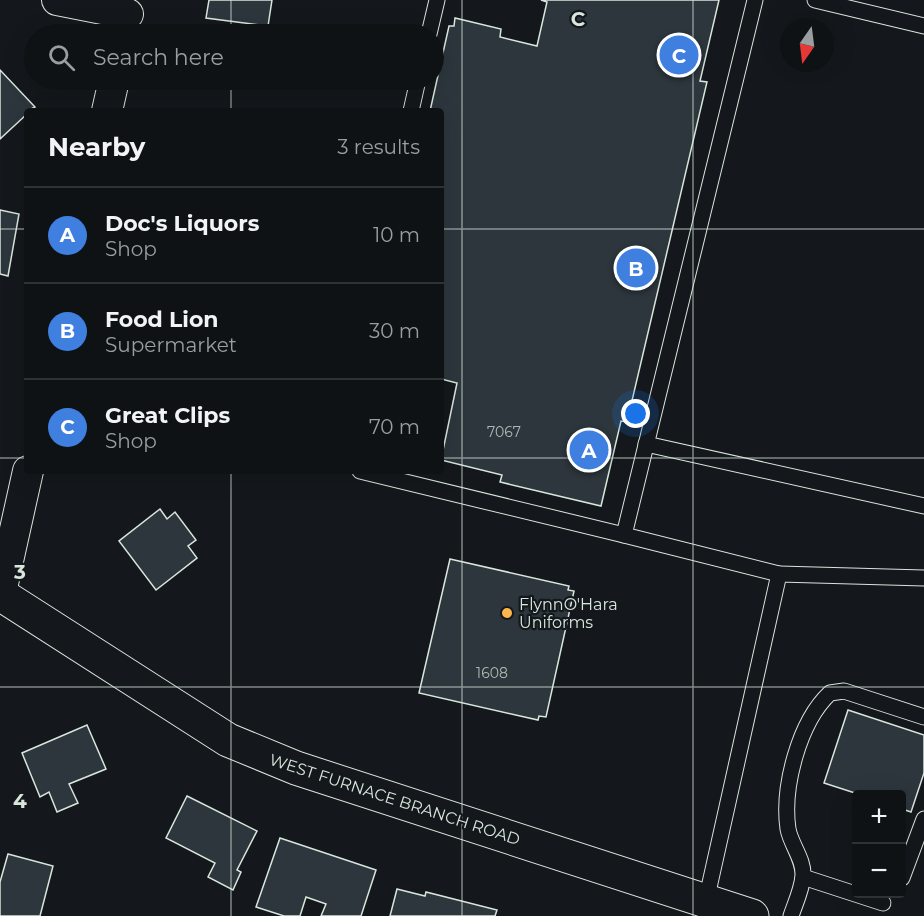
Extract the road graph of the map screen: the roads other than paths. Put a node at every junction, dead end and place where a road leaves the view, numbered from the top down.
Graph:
1 (57, 0) edge
2 (437, 0) edge
3 (755, 0) edge
4 (814, 0) edge
5 (128, 16) edge
6 (431, 24) edge
7 (924, 26) edge
8 (112, 90) edge
9 (416, 90) edge
10 (108, 108) edge
11 (412, 108) edge
12 (646, 444) junction
13 (27, 474) edge
14 (372, 474) edge
15 (924, 506) edge
16 (624, 535) junction
17 (778, 574) junction
18 (924, 578) edge
19 (0, 595) edge
20 (924, 717) edge
21 (924, 819) edge
22 (906, 867) edge
23 (803, 876) junction
24 (706, 901) junction
25 (883, 904) edge
26 (752, 916) edge
27 (792, 916) edge

1 - 5 street
2 - 6 lane
3 - 12 lane
4 - 7 lane
8 - 10 street
9 - 11 lane
12 - 15 lane
12 - 16 lane
13 - 19 street
14 - 16 lane
16 - 17 lane
17 - 18 lane
17 - 24 lane
19 - 24 main road, WEST FURNACE BRANCH ROAD
20 - 23 lane
21 - 22 lane
23 - 25 lane
23 - 27 lane
24 - 26 main road, WEST FURNACE BRANCH ROAD

